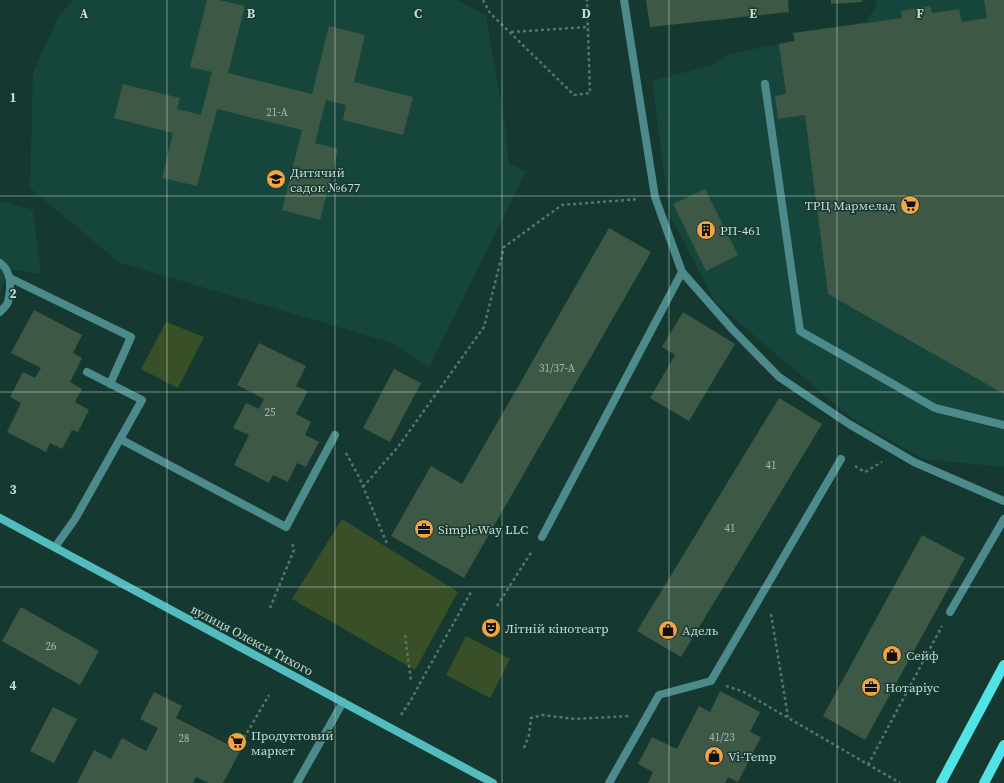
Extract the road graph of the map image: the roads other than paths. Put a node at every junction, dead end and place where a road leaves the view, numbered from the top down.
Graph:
1 (624, 0) edge
2 (765, 84) dead end
3 (0, 263) edge
4 (682, 272) junction
5 (10, 278) junction
6 (0, 312) edge
7 (87, 372) dead end
8 (110, 384) junction
9 (1004, 425) edge
10 (335, 434) dead end
11 (120, 439) junction
12 (841, 459) dead end
13 (1004, 500) edge
14 (0, 518) edge
15 (1004, 519) edge
16 (542, 537) dead end
17 (55, 547) junction
18 (950, 612) road end
19 (1004, 665) edge
20 (343, 702) junction
21 (1004, 745) edge
22 (297, 783) edge
23 (493, 783) edge
24 (609, 783) edge
25 (941, 783) edge
26 (984, 783) edge

1 - 4 lane
2 - 9 lane
3 - 5 lane
4 - 13 lane
4 - 16 lane
5 - 6 lane
5 - 8 lane
7 - 8 lane
8 - 11 lane
10 - 11 lane
11 - 17 lane
12 - 24 lane
14 - 17 street, вулиця Олекси Тихого
15 - 18 lane
17 - 20 street, вулиця Олекси Тихого
19 - 25 main road
20 - 22 lane
20 - 23 street, вулиця Олекси Тихого
21 - 26 main road

